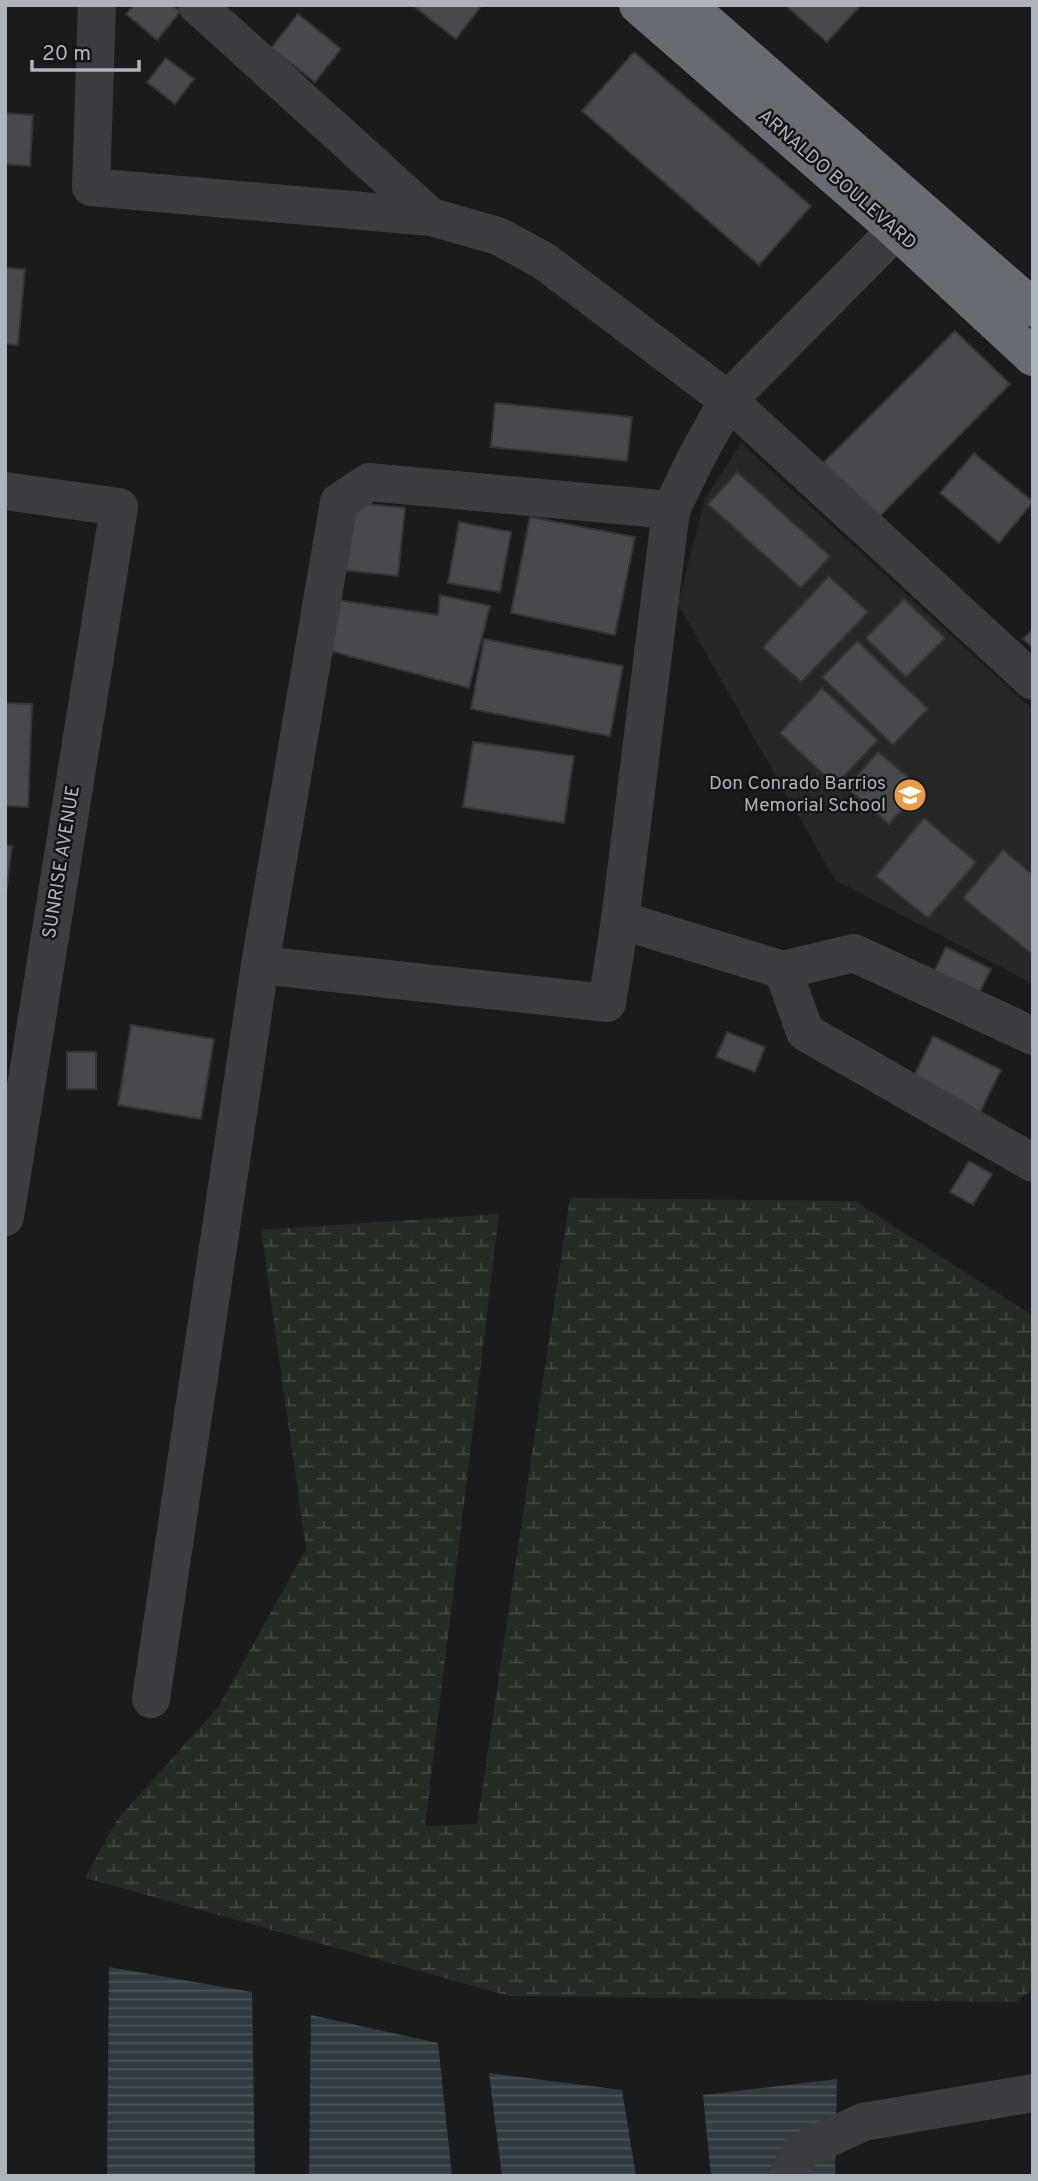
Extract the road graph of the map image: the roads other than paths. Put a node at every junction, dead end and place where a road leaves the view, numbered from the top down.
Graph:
1 (97, 5) edge
2 (197, 5) edge
3 (638, 5) edge
4 (687, 5) edge
5 (742, 76) junction
6 (431, 217) junction
7 (906, 218) junction
8 (1032, 307) edge
9 (1021, 348) edge
10 (729, 400) junction
11 (5, 491) edge
12 (671, 510) junction
13 (1033, 681) edge
14 (620, 920) junction
15 (260, 965) junction
16 (783, 970) junction
17 (1033, 1036) edge
18 (1033, 1163) edge
19 (5, 1217) edge
20 (151, 1699) dead end
21 (1033, 2093) edge
22 (787, 2176) edge

1 - 6 street
2 - 6 street
3 - 5 highway, ARNALDO BOULEVARD
4 - 5 highway, ARNALDO BOULEVARD
5 - 7 highway, ARNALDO BOULEVARD
6 - 10 street
7 - 8 highway, ARNALDO BOULEVARD
7 - 9 highway, ARNALDO BOULEVARD
7 - 10 street
8 - 9 highway
10 - 12 street
10 - 13 street
11 - 19 street, SUNRISE AVENUE
12 - 14 street
12 - 15 street
14 - 15 street
14 - 16 street
15 - 20 street
16 - 17 street
16 - 18 street
21 - 22 street

